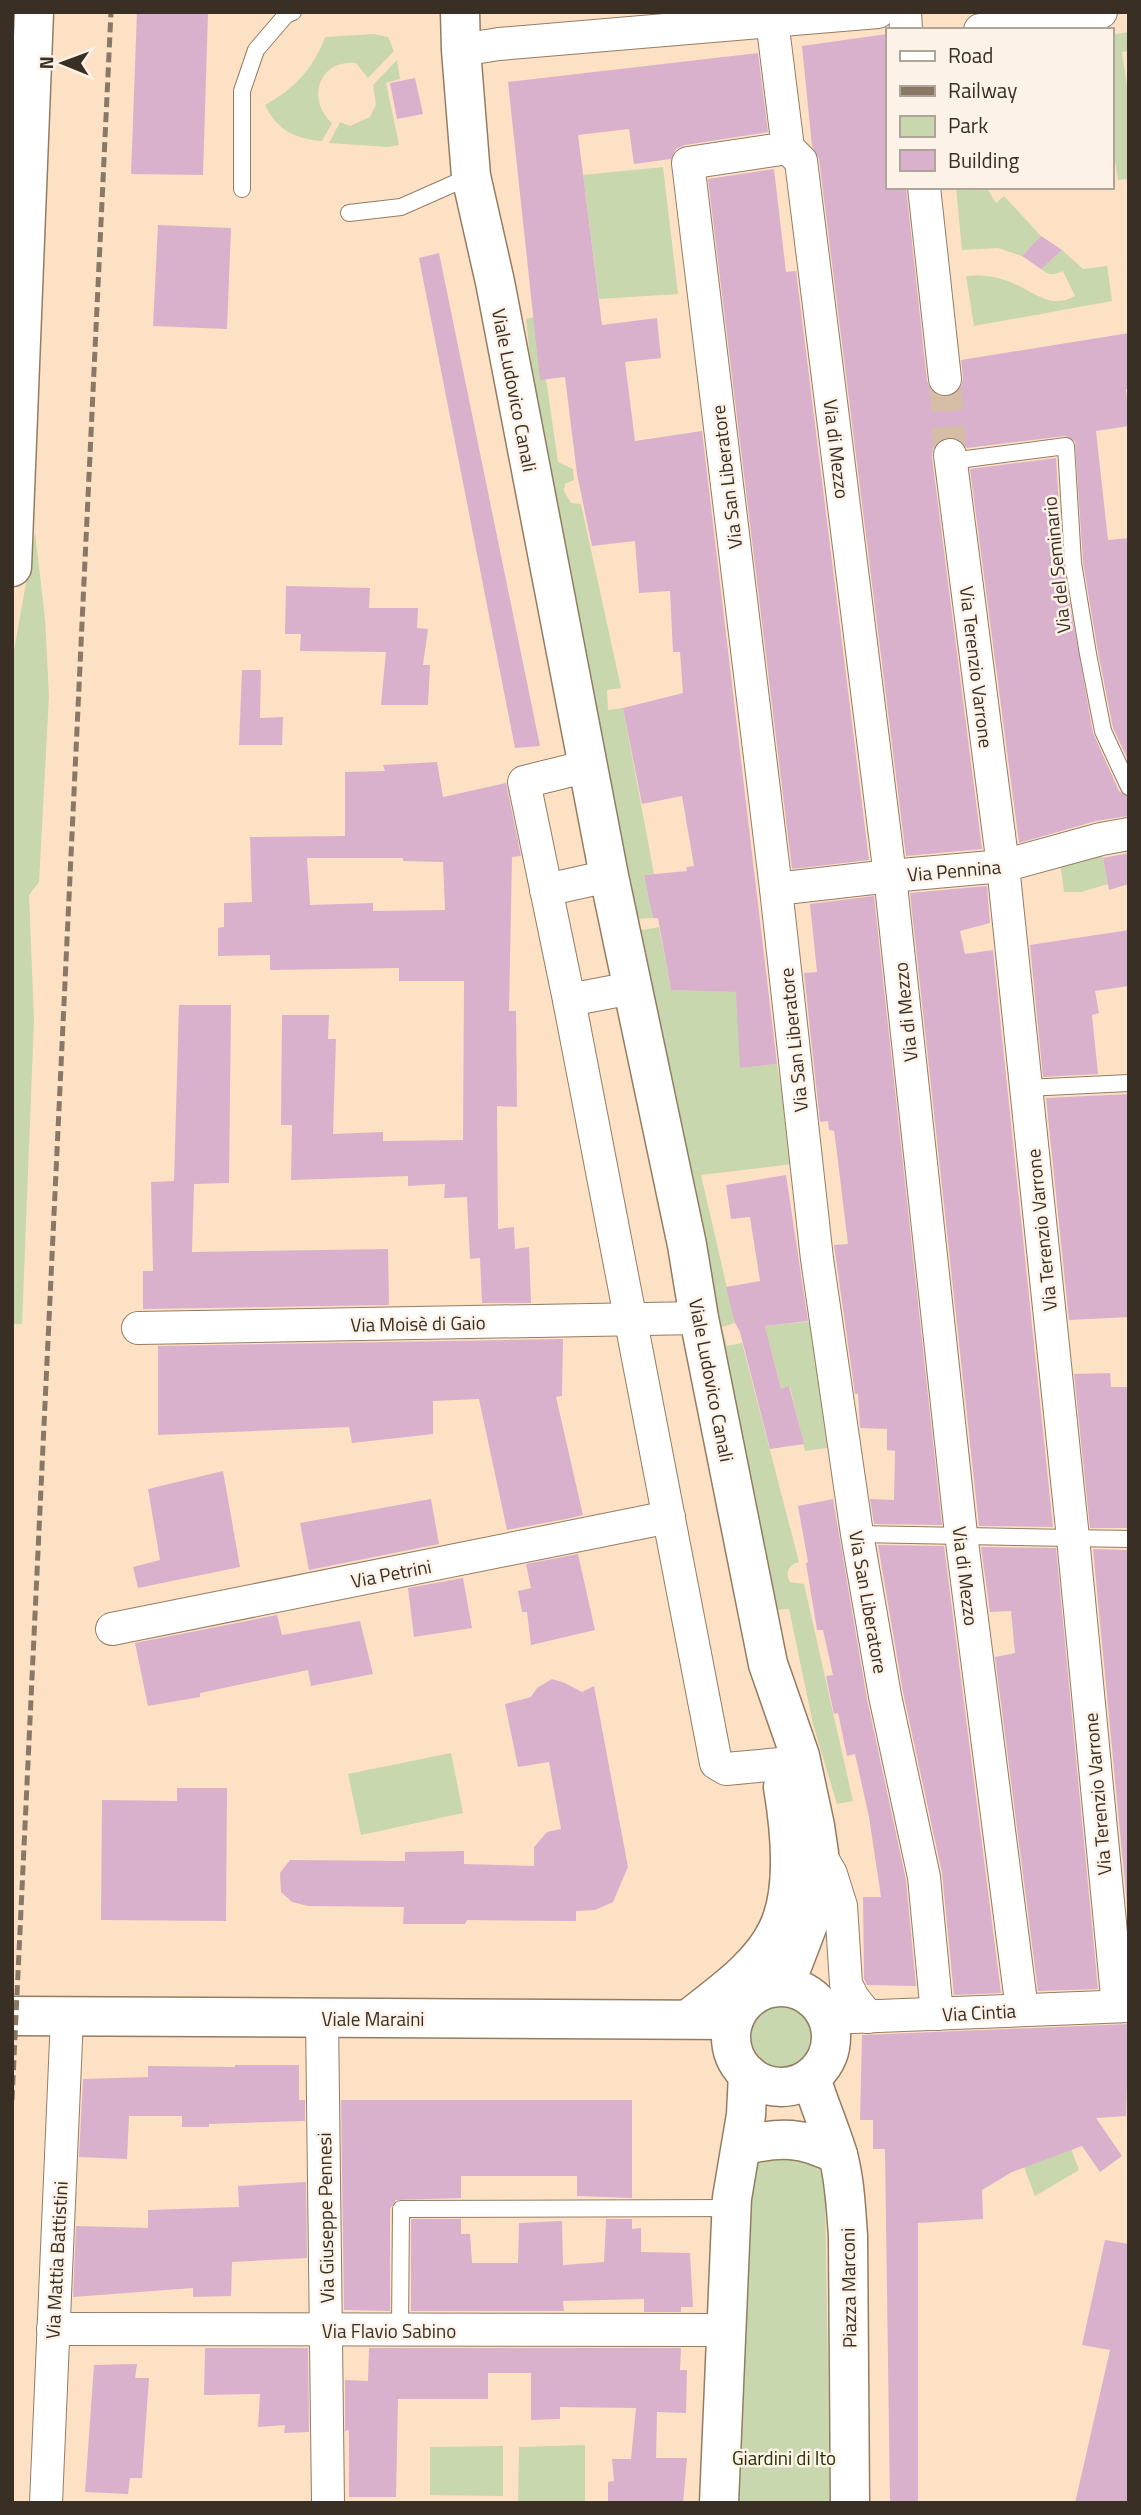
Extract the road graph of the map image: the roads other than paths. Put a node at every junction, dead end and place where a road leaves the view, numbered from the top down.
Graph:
1 (34, 12) edge
2 (293, 12) edge
3 (460, 12) edge
4 (878, 12) edge
5 (1101, 12) edge
6 (772, 20) junction
7 (993, 28) edge
8 (461, 50) junction
9 (20, 126) edge
10 (788, 148) junction
11 (471, 176) junction
12 (242, 189) dead end
13 (924, 189) edge
14 (349, 213) dead end
15 (945, 379) tunnel mouth
16 (951, 458) joint
17 (12, 567) edge
18 (588, 766) junction
19 (1129, 787) edge
20 (1129, 834) edge
21 (1003, 866) junction
22 (609, 876) junction
23 (890, 876) junction
24 (776, 889) junction
25 (546, 890) junction
26 (632, 988) junction
27 (569, 1000) junction
28 (1129, 1083) edge
29 (1026, 1088) junction
30 (699, 1318) junction
31 (630, 1319) junction
32 (138, 1328) dead end
33 (669, 1517) junction
34 (858, 1534) junction
35 (961, 1534) junction
36 (1073, 1538) junction
37 (1129, 1539) edge
38 (112, 1629) dead end
39 (768, 1664) junction
40 (780, 1764) junction
41 (819, 1853) junction
42 (779, 1986) junction
43 (1123, 2006) edge
44 (1022, 2010) junction
45 (937, 2014) junction
46 (12, 2016) edge
47 (67, 2017) junction
48 (868, 2017) junction
49 (322, 2018) junction
50 (690, 2018) junction
51 (828, 2018) junction
52 (734, 2020) junction
53 (748, 2074) junction
54 (811, 2078) junction
55 (742, 2146) junction
56 (838, 2155) junction
57 (732, 2208) junction
58 (53, 2329) junction
59 (326, 2330) junction
60 (400, 2330) junction
61 (726, 2330) junction
62 (46, 2503) edge
63 (328, 2503) edge
64 (719, 2503) edge
65 (850, 2503) edge

1 - 9 street
2 - 12 lane
3 - 8 street, Viale Ludovico Canali
4 - 6 street
5 - 7 street
6 - 8 street
6 - 10 street, Via di Mezzo
8 - 11 street, Viale Ludovico Canali
9 - 17 street
10 - 23 street, Via di Mezzo
10 - 24 street, Via San Liberatore
11 - 14 lane
11 - 18 street, Viale Ludovico Canali
13 - 15 street
16 - 19 lane, Via del Seminario
16 - 21 street, Via Terenzio Varrone
18 - 22 street, Viale Ludovico Canali
18 - 25 street
20 - 21 street, Via Pennina
21 - 23 street, Via Pennina
21 - 29 street, Via Terenzio Varrone
22 - 25 street
22 - 26 street, Viale Ludovico Canali
23 - 24 street, Via Pennina
23 - 35 street, Via di Mezzo
24 - 34 street, Via San Liberatore
25 - 27 street
26 - 27 street
26 - 30 street, Viale Ludovico Canali
27 - 31 street
28 - 29 lane
29 - 36 street, Via Terenzio Varrone
30 - 31 street, Via Moisè di Gaio
30 - 39 street, Viale Ludovico Canali
31 - 32 street, Via Moisè di Gaio
31 - 33 street
33 - 38 street, Via Petrini
33 - 40 street
34 - 35 lane
34 - 45 street, Via San Liberatore
35 - 36 lane
35 - 44 street, Via di Mezzo
36 - 37 lane
36 - 43 street, Via Terenzio Varrone
39 - 40 street
39 - 41 street, Viale Ludovico Canali
40 - 50 street
41 - 42 street, Viale Ludovico Canali
41 - 48 street
42 - 51 street
42 - 52 street
43 - 44 street, Via Cintia
44 - 45 street, Via Cintia
45 - 48 street, Via Cintia
46 - 47 street, Viale Maraini
47 - 49 street, Viale Maraini
47 - 58 street, Via Mattia Battistini
48 - 51 street, Via Cintia
49 - 50 street, Viale Maraini
49 - 59 street, Via Giuseppe Pennesi
50 - 52 street, Viale Maraini
51 - 54 street
52 - 53 street
53 - 54 street
53 - 55 street
54 - 56 street, Piazza Marconi
55 - 56 street
55 - 57 street
56 - 65 street, Piazza Marconi
57 - 60 lane
57 - 61 street
58 - 59 street, Via Flavio Sabino
58 - 62 street, Via Mattia Battistini
59 - 60 street, Via Flavio Sabino
59 - 63 street, Via Giuseppe Pennesi
60 - 61 street, Via Flavio Sabino
61 - 64 street

